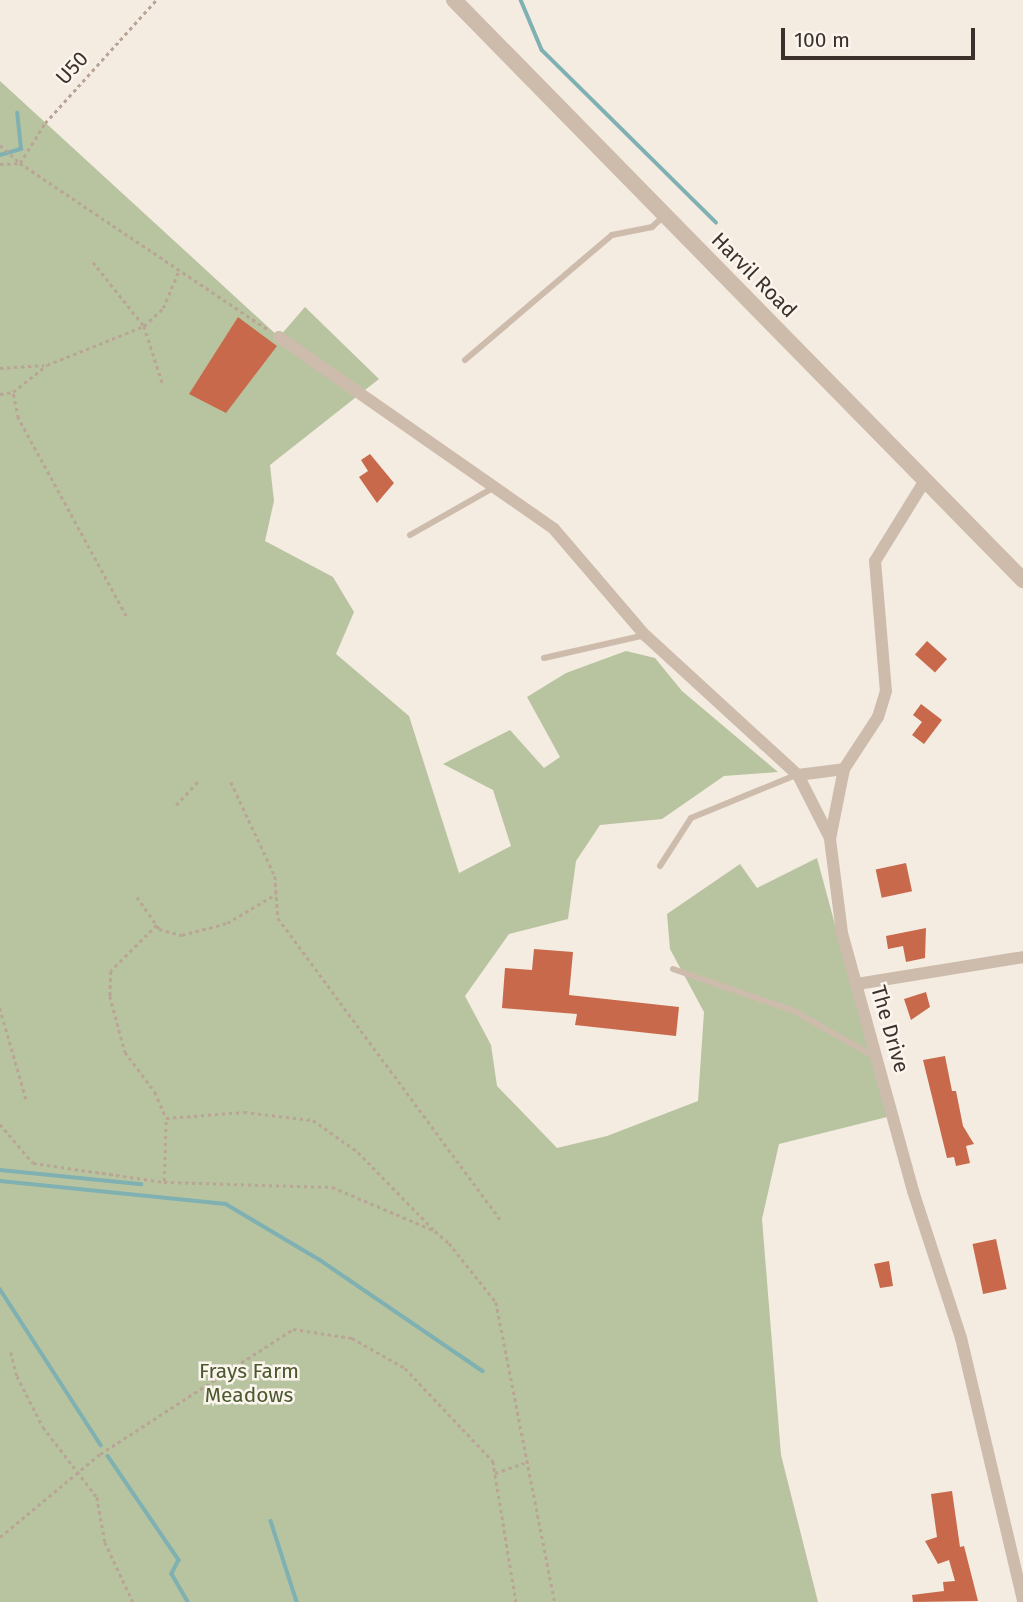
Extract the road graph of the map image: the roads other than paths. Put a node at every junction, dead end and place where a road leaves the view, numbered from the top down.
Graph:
1 (454, 0) edge
2 (665, 215) junction
3 (279, 337) road end
4 (465, 360) dead end
5 (924, 482) junction
6 (500, 486) junction
7 (410, 535) dead end
8 (1023, 580) edge
9 (645, 635) junction
10 (544, 658) dead end
11 (844, 769) junction
12 (798, 775) junction
13 (830, 839) junction
14 (660, 866) dead end
15 (1023, 957) edge
16 (673, 969) dead end
17 (857, 984) junction
18 (879, 1059) junction
19 (1023, 1600) edge

1 - 2 street, Harvil Road
2 - 4 lane
2 - 5 street, Harvil Road
3 - 6 street
5 - 8 street, Harvil Road
5 - 11 street, The Drive
6 - 7 lane
6 - 9 street
9 - 10 lane
9 - 12 street
11 - 12 street
11 - 13 street, The Drive
12 - 13 street
12 - 14 lane
13 - 17 street, The Drive
15 - 17 street
16 - 18 lane
17 - 18 street, The Drive
18 - 19 street, The Drive

